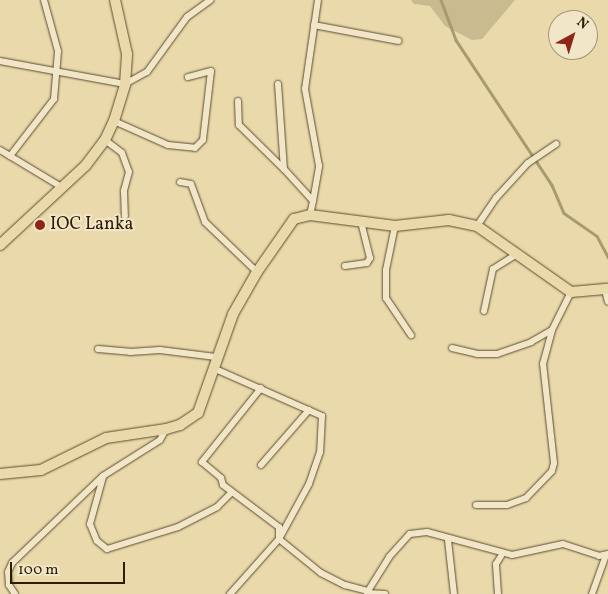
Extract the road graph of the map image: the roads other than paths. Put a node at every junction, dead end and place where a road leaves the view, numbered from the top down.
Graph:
1 (44, 0) edge
2 (115, 0) edge
3 (210, 0) edge
4 (318, 0) edge
5 (314, 24) junction
6 (399, 41) dead end
7 (0, 61) edge
8 (58, 69) junction
9 (188, 77) dead end
10 (125, 84) junction
11 (278, 84) dead end
12 (238, 101) dead end
13 (114, 121) junction
14 (105, 140) junction
15 (556, 144) dead end
16 (0, 150) edge
17 (10, 156) junction
18 (284, 169) junction
19 (180, 182) dead end
20 (63, 188) junction
21 (313, 201) junction
22 (310, 214) junction
23 (125, 216) dead end
24 (362, 222) junction
25 (395, 226) junction
26 (477, 226) junction
27 (0, 245) edge
28 (516, 254) junction
29 (345, 266) dead end
30 (257, 272) junction
31 (606, 289) edge
32 (571, 292) junction
33 (608, 302) edge
34 (484, 311) dead end
35 (552, 330) junction
36 (411, 335) dead end
37 (452, 348) dead end
38 (98, 349) dead end
39 (216, 357) junction
40 (214, 368) junction
41 (260, 388) junction
42 (309, 410) junction
43 (166, 429) junction
44 (261, 465) dead end
45 (0, 474) edge
46 (103, 476) junction
47 (231, 493) junction
48 (476, 505) dead end
49 (279, 539) junction
50 (448, 540) junction
51 (503, 553) junction
52 (607, 554) edge
53 (345, 586) junction
54 (368, 592) edge
55 (14, 594) edge
56 (230, 594) edge
57 (343, 594) edge
58 (385, 594) edge
59 (454, 594) edge
60 (498, 594) edge
61 (592, 594) edge

1 - 8 street
2 - 10 main road
3 - 10 street
4 - 5 street
5 - 6 street
5 - 21 street
7 - 8 street
8 - 10 street
8 - 17 street
9 - 13 street
10 - 13 main road
11 - 18 street
12 - 18 street
13 - 14 main road
14 - 20 main road
14 - 23 street
15 - 26 street
16 - 17 street
17 - 20 street
18 - 21 street
19 - 30 street
20 - 27 main road
21 - 22 street
22 - 24 main road
22 - 30 main road
24 - 25 main road
24 - 29 street
25 - 26 main road
25 - 36 street
26 - 28 main road
28 - 32 main road
28 - 34 street
30 - 39 main road
31 - 32 main road
31 - 33 street
32 - 35 street
35 - 37 street
35 - 48 street
38 - 39 street
39 - 40 main road
40 - 41 street
40 - 43 main road
41 - 42 street
41 - 47 street
42 - 44 street
42 - 49 street
43 - 45 main road
43 - 46 street
46 - 47 street
46 - 55 street
47 - 49 street
49 - 53 street
49 - 56 street
50 - 51 street
50 - 54 street
50 - 59 street
51 - 52 street
51 - 60 street
52 - 61 street
53 - 54 street
53 - 57 street
54 - 58 street

